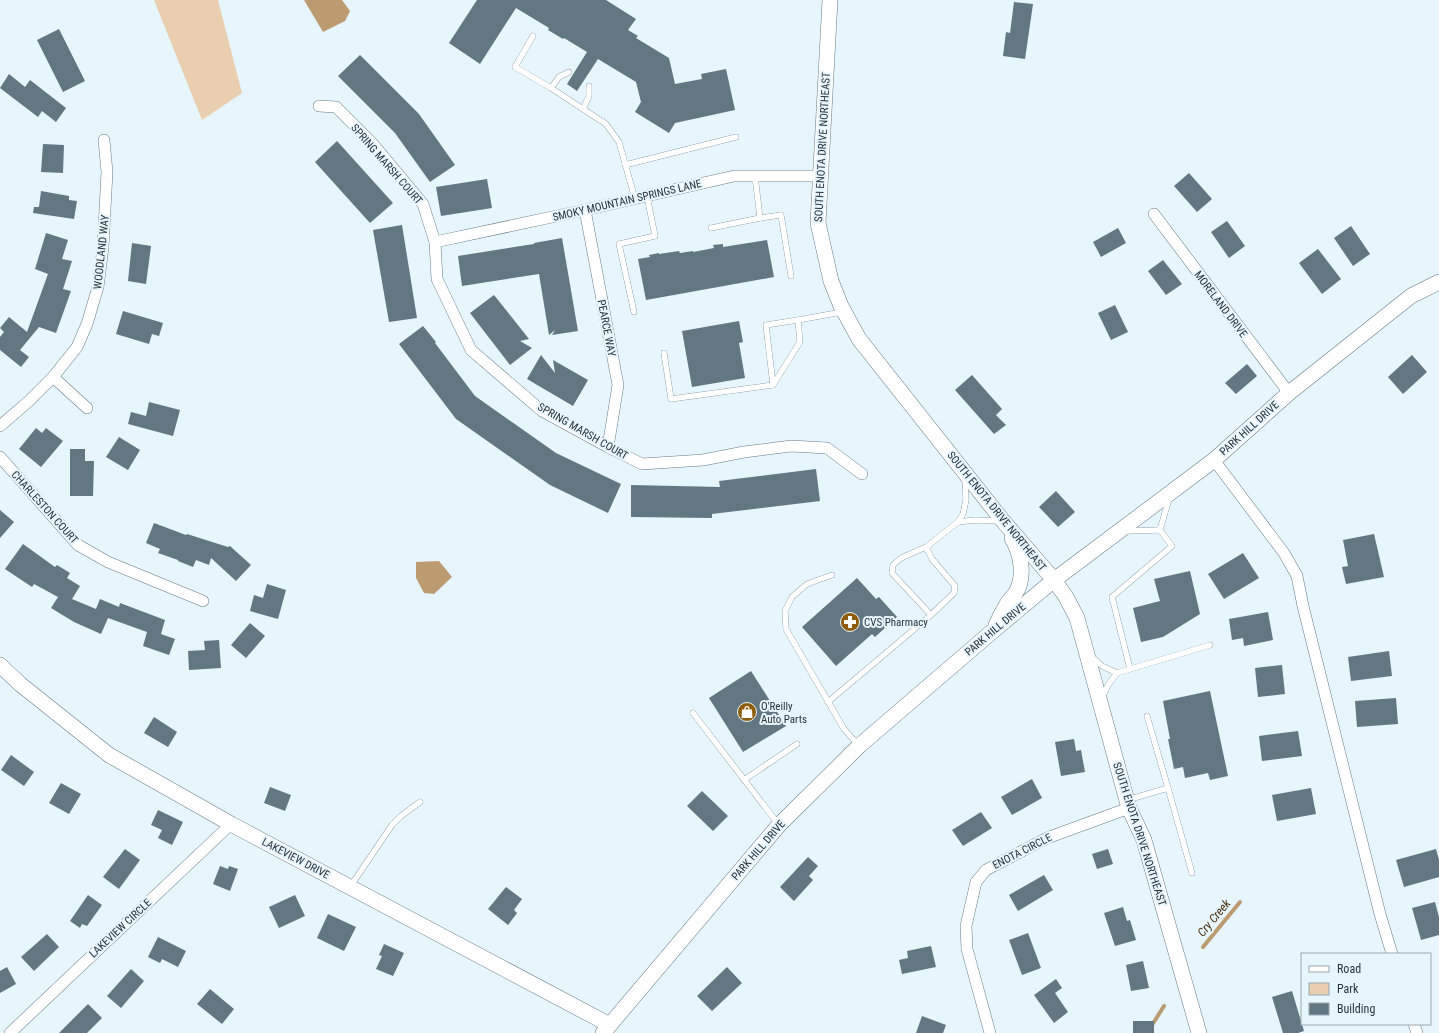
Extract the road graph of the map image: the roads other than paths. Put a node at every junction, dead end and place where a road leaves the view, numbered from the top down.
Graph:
1 (830, 0) edge
2 (533, 36) dead end
3 (569, 72) dead end
4 (589, 86) dead end
5 (551, 88) junction
6 (319, 106) dead end
7 (583, 109) junction
8 (736, 137) dead end
9 (104, 140) dead end
10 (625, 165) junction
11 (755, 176) junction
12 (820, 176) junction
13 (647, 196) junction
14 (634, 198) junction
15 (585, 210) junction
16 (1154, 214) dead end
17 (760, 218) junction
18 (711, 228) dead end
19 (435, 242) junction
20 (791, 276) dead end
21 (1439, 282) edge
22 (634, 312) dead end
23 (844, 312) junction
24 (798, 320) junction
25 (664, 353) dead end
26 (53, 376) junction
27 (773, 385) junction
28 (1289, 393) junction
29 (87, 408) dead end
30 (0, 426) edge
31 (608, 447) junction
32 (0, 457) edge
33 (1214, 460) junction
34 (965, 473) junction
35 (862, 474) dead end
36 (1171, 492) junction
37 (1004, 521) junction
38 (958, 522) junction
39 (1160, 530) junction
40 (1119, 531) junction
41 (926, 547) junction
42 (832, 575) dead end
43 (1054, 580) junction
44 (203, 601) dead end
45 (931, 615) junction
46 (994, 630) junction
47 (1210, 645) dead end
48 (1087, 654) junction
49 (0, 665) edge
50 (1130, 669) junction
51 (1117, 673) junction
52 (1101, 701) junction
53 (828, 702) junction
54 (693, 713) dead end
55 (1147, 716) dead end
56 (797, 744) dead end
57 (859, 746) junction
58 (744, 780) junction
59 (1168, 788) junction
60 (420, 802) dead end
61 (1128, 804) junction
62 (231, 824) junction
63 (779, 825) junction
64 (1192, 873) dead end
65 (350, 887) junction
66 (1392, 953) edge
67 (606, 1029) edge
68 (10, 1033) edge
69 (990, 1033) edge
70 (1199, 1033) edge

1 - 12 main road, SOUTH ENOTA DRIVE NORTHEAST
2 - 5 lane
3 - 5 lane
4 - 7 lane
5 - 7 lane
6 - 19 street, SPRING MARSH COURT
7 - 10 lane
8 - 10 lane
9 - 26 street, WOODLAND WAY
10 - 14 lane
11 - 12 street, SMOKY MOUNTAIN SPRINGS LANE
11 - 13 street, SMOKY MOUNTAIN SPRINGS LANE
11 - 17 lane
12 - 23 main road, SOUTH ENOTA DRIVE NORTHEAST
13 - 14 street, SMOKY MOUNTAIN SPRINGS LANE
13 - 22 lane
14 - 15 street, SMOKY MOUNTAIN SPRINGS LANE
15 - 19 street, SMOKY MOUNTAIN SPRINGS LANE
15 - 31 street, PEARCE WAY
16 - 28 street, MORELAND DRIVE
17 - 18 lane
17 - 20 lane
19 - 31 street, SPRING MARSH COURT
21 - 28 main road, PARK HILL DRIVE
23 - 24 lane
23 - 34 main road, SOUTH ENOTA DRIVE NORTHEAST
24 - 27 lane
24 - 27 lane
25 - 27 lane
26 - 29 street
26 - 30 street, WOODLAND WAY
28 - 33 main road, PARK HILL DRIVE
31 - 35 street, SPRING MARSH COURT
32 - 44 street, CHARLESTON COURT
33 - 36 main road, PARK HILL DRIVE
33 - 66 street
34 - 37 main road, SOUTH ENOTA DRIVE NORTHEAST
34 - 38 lane
36 - 39 lane
36 - 40 main road, PARK HILL DRIVE
37 - 38 lane
37 - 43 main road, SOUTH ENOTA DRIVE NORTHEAST
37 - 46 main road
38 - 41 lane
39 - 40 lane
39 - 50 lane
40 - 43 main road, PARK HILL DRIVE
41 - 45 lane
41 - 45 lane
42 - 53 lane
43 - 46 main road, PARK HILL DRIVE
43 - 48 main road, SOUTH ENOTA DRIVE NORTHEAST
45 - 53 lane
46 - 57 main road, PARK HILL DRIVE
47 - 50 lane
48 - 51 lane
48 - 52 main road, SOUTH ENOTA DRIVE NORTHEAST
49 - 62 main road, LAKEVIEW DRIVE
50 - 51 lane
51 - 52 lane
52 - 61 main road, SOUTH ENOTA DRIVE NORTHEAST
53 - 57 lane
54 - 58 lane
55 - 59 lane
56 - 58 lane
57 - 63 main road, PARK HILL DRIVE
58 - 63 lane
59 - 61 lane
59 - 64 lane
60 - 65 lane
61 - 69 street, ENOTA CIRCLE
61 - 70 main road, SOUTH ENOTA DRIVE NORTHEAST
62 - 65 main road, LAKEVIEW DRIVE
62 - 68 street, LAKEVIEW CIRCLE
63 - 67 main road, PARK HILL DRIVE
65 - 67 main road, LAKEVIEW DRIVE

